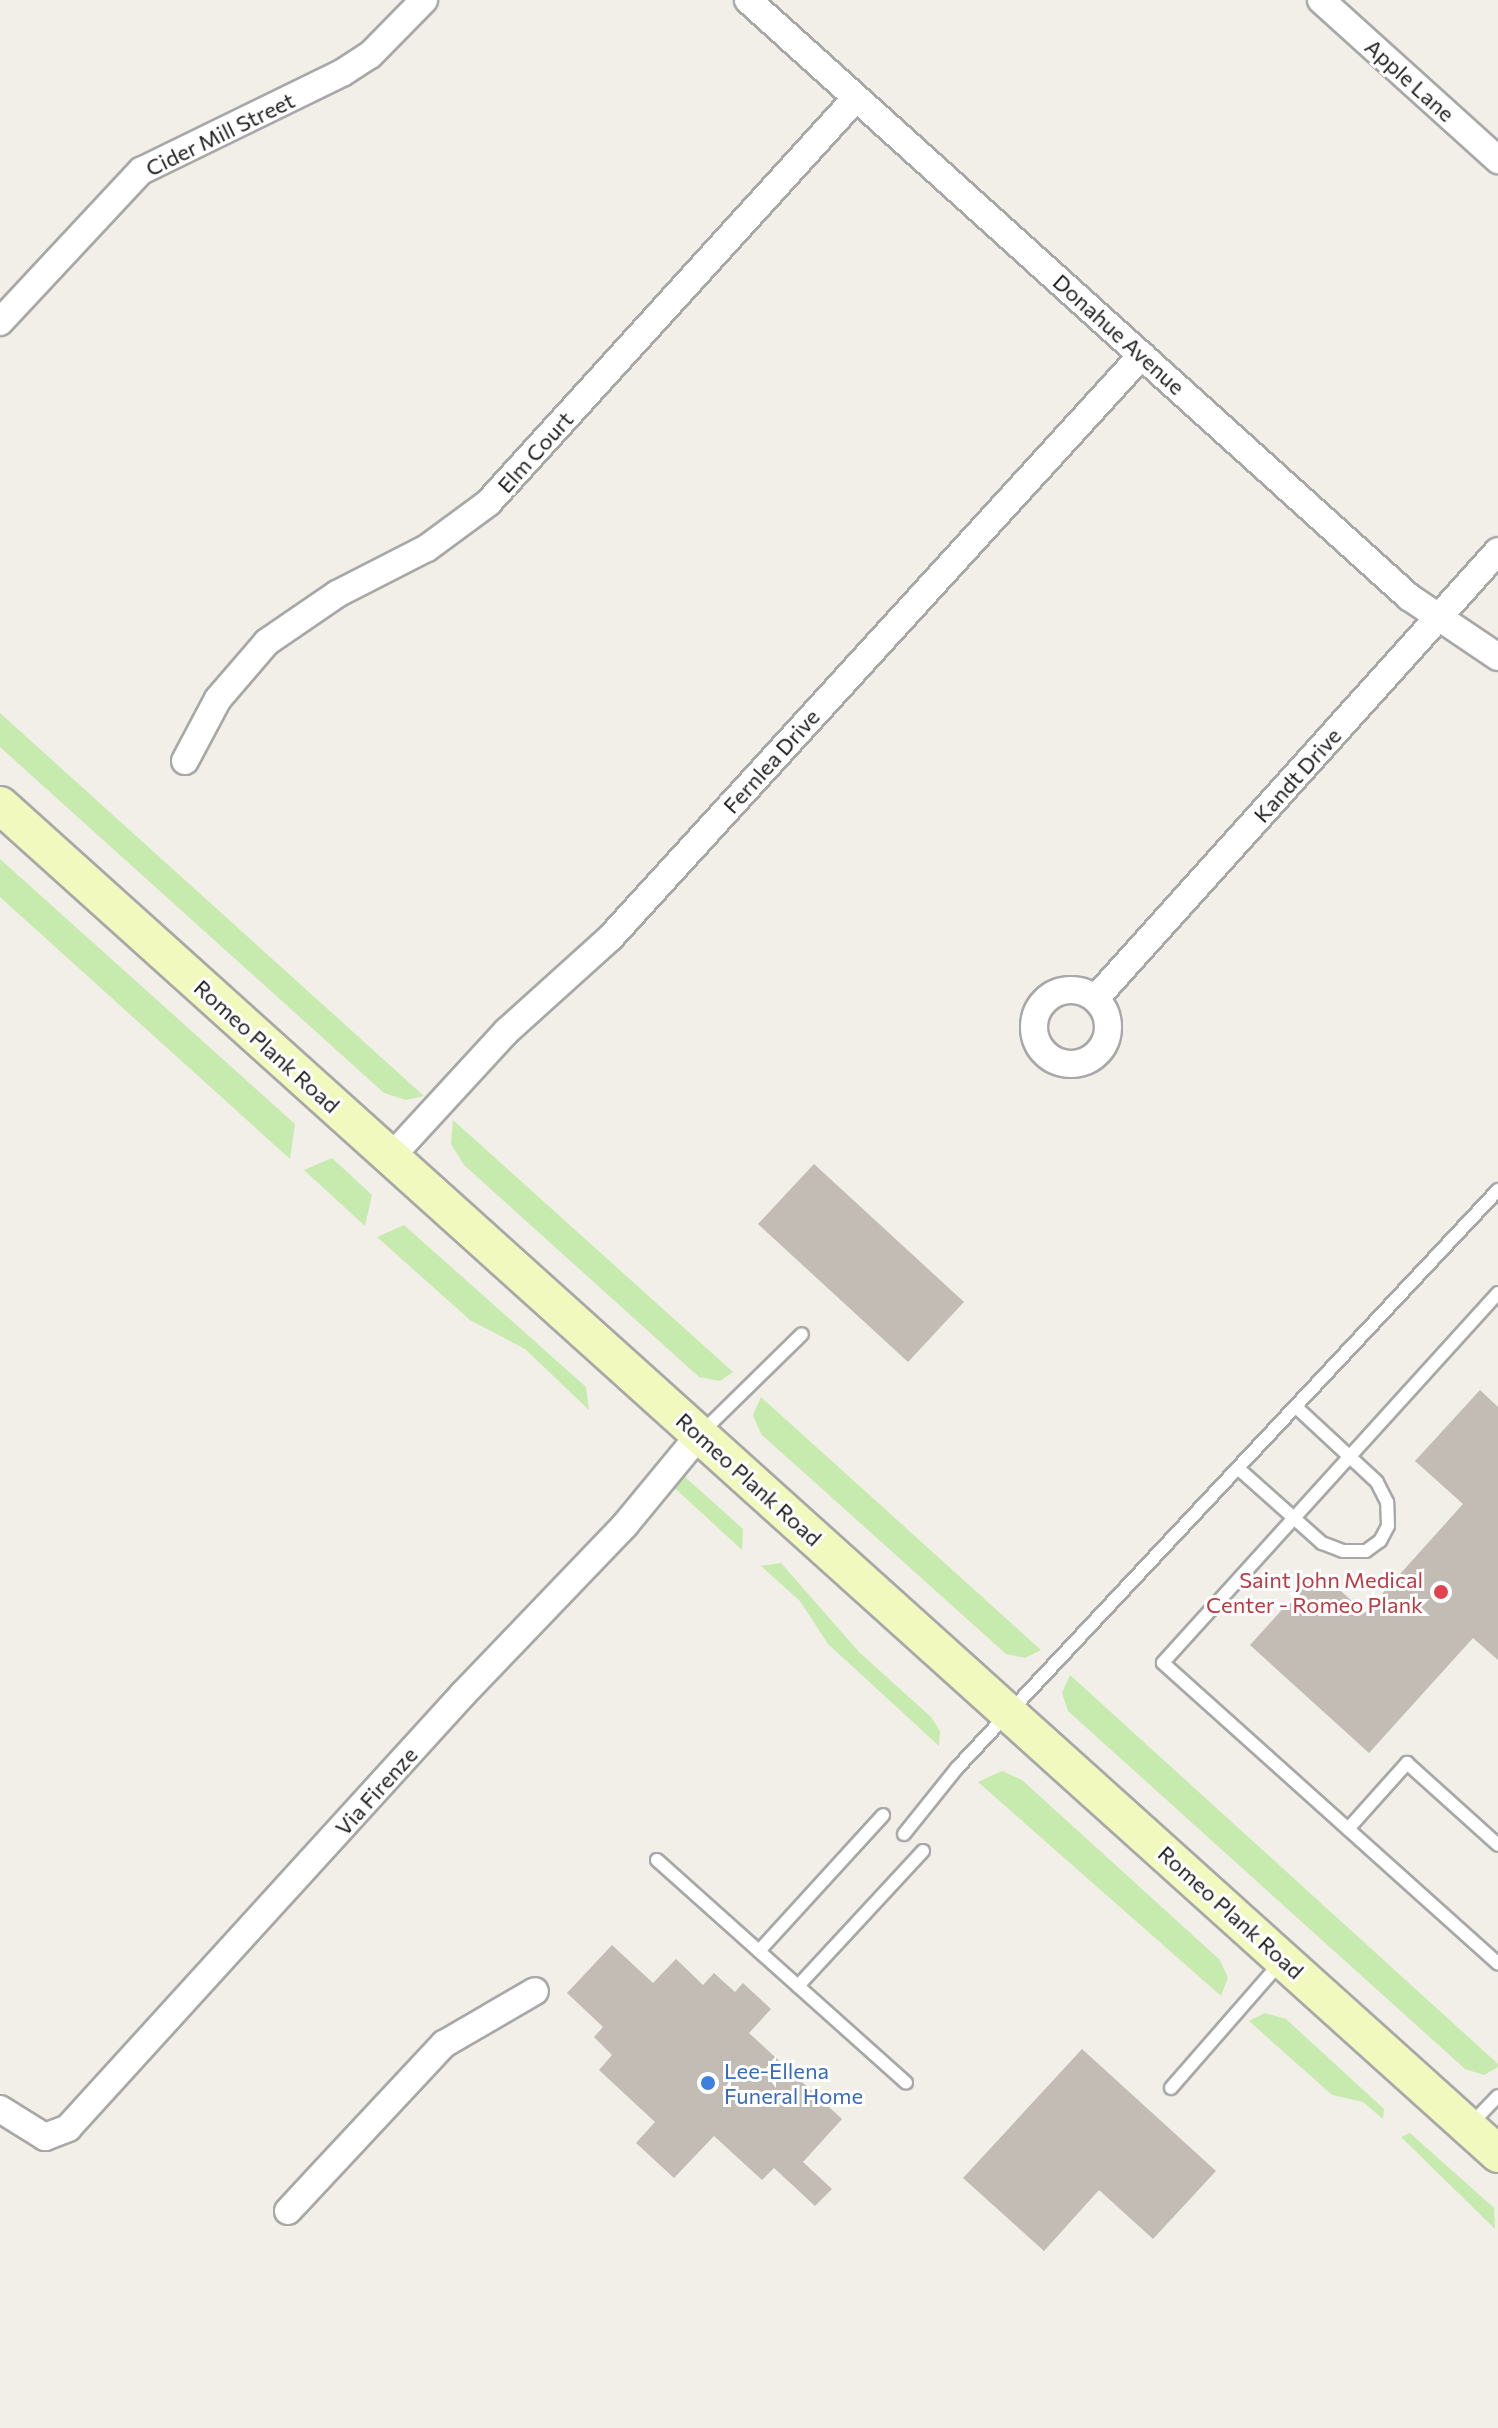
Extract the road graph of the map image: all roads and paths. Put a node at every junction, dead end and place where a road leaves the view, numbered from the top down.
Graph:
1 (424, 0) edge
2 (748, 0) edge
3 (1321, 0) edge
4 (856, 98) junction
5 (1498, 160) edge
6 (0, 322) edge
7 (1142, 355) junction
8 (1498, 551) edge
9 (1437, 618) junction
10 (1498, 657) edge
11 (185, 761) dead end
12 (0, 805) edge
13 (1096, 998) dead end
14 (391, 1157) junction
15 (1498, 1190) edge
16 (1498, 1293) edge
17 (802, 1334) dead end
18 (1297, 1408) junction
19 (700, 1434) junction
20 (1350, 1457) junction
21 (1240, 1470) junction
22 (1294, 1519) junction
23 (1009, 1713) junction
24 (883, 1815) dead end
25 (1348, 1829) junction
26 (904, 1834) dead end
27 (1498, 1845) edge
28 (923, 1851) dead end
29 (657, 1860) dead end
30 (759, 1951) junction
31 (1283, 1959) junction
32 (1498, 1964) edge
33 (798, 1986) junction
34 (535, 1991) dead end
35 (906, 2083) dead end
36 (1171, 2088) dead end
37 (1498, 2096) edge
38 (0, 2109) edge
39 (1468, 2127) junction
40 (1498, 2154) edge
41 (288, 2211) dead end

1 - 6 street, Cider Mill Street
2 - 4 street, Donahue Avenue
3 - 5 street, Apple Lane
4 - 7 street, Donahue Avenue
4 - 11 street, Elm Court
7 - 9 street, Donahue Avenue
7 - 14 street, Fernlea Drive
8 - 9 street, Kandt Drive
9 - 10 street, Donahue Avenue
9 - 13 street, Kandt Drive
12 - 14 main road, Romeo Plank Road
14 - 19 main road, Romeo Plank Road
15 - 18 lane
16 - 20 lane
17 - 19 lane
18 - 20 lane
18 - 21 lane
19 - 23 main road, Romeo Plank Road
19 - 38 street, Via Firenze
20 - 22 lane
20 - 22 lane
21 - 22 lane
21 - 23 lane
22 - 25 lane
23 - 26 lane
23 - 31 main road, Romeo Plank Road
24 - 30 lane
25 - 27 lane
25 - 32 lane
28 - 33 lane
29 - 30 lane
30 - 33 lane
31 - 36 lane
31 - 39 main road, Romeo Plank Road
33 - 35 lane
34 - 41 street
37 - 39 lane
39 - 40 main road, Romeo Plank Road

